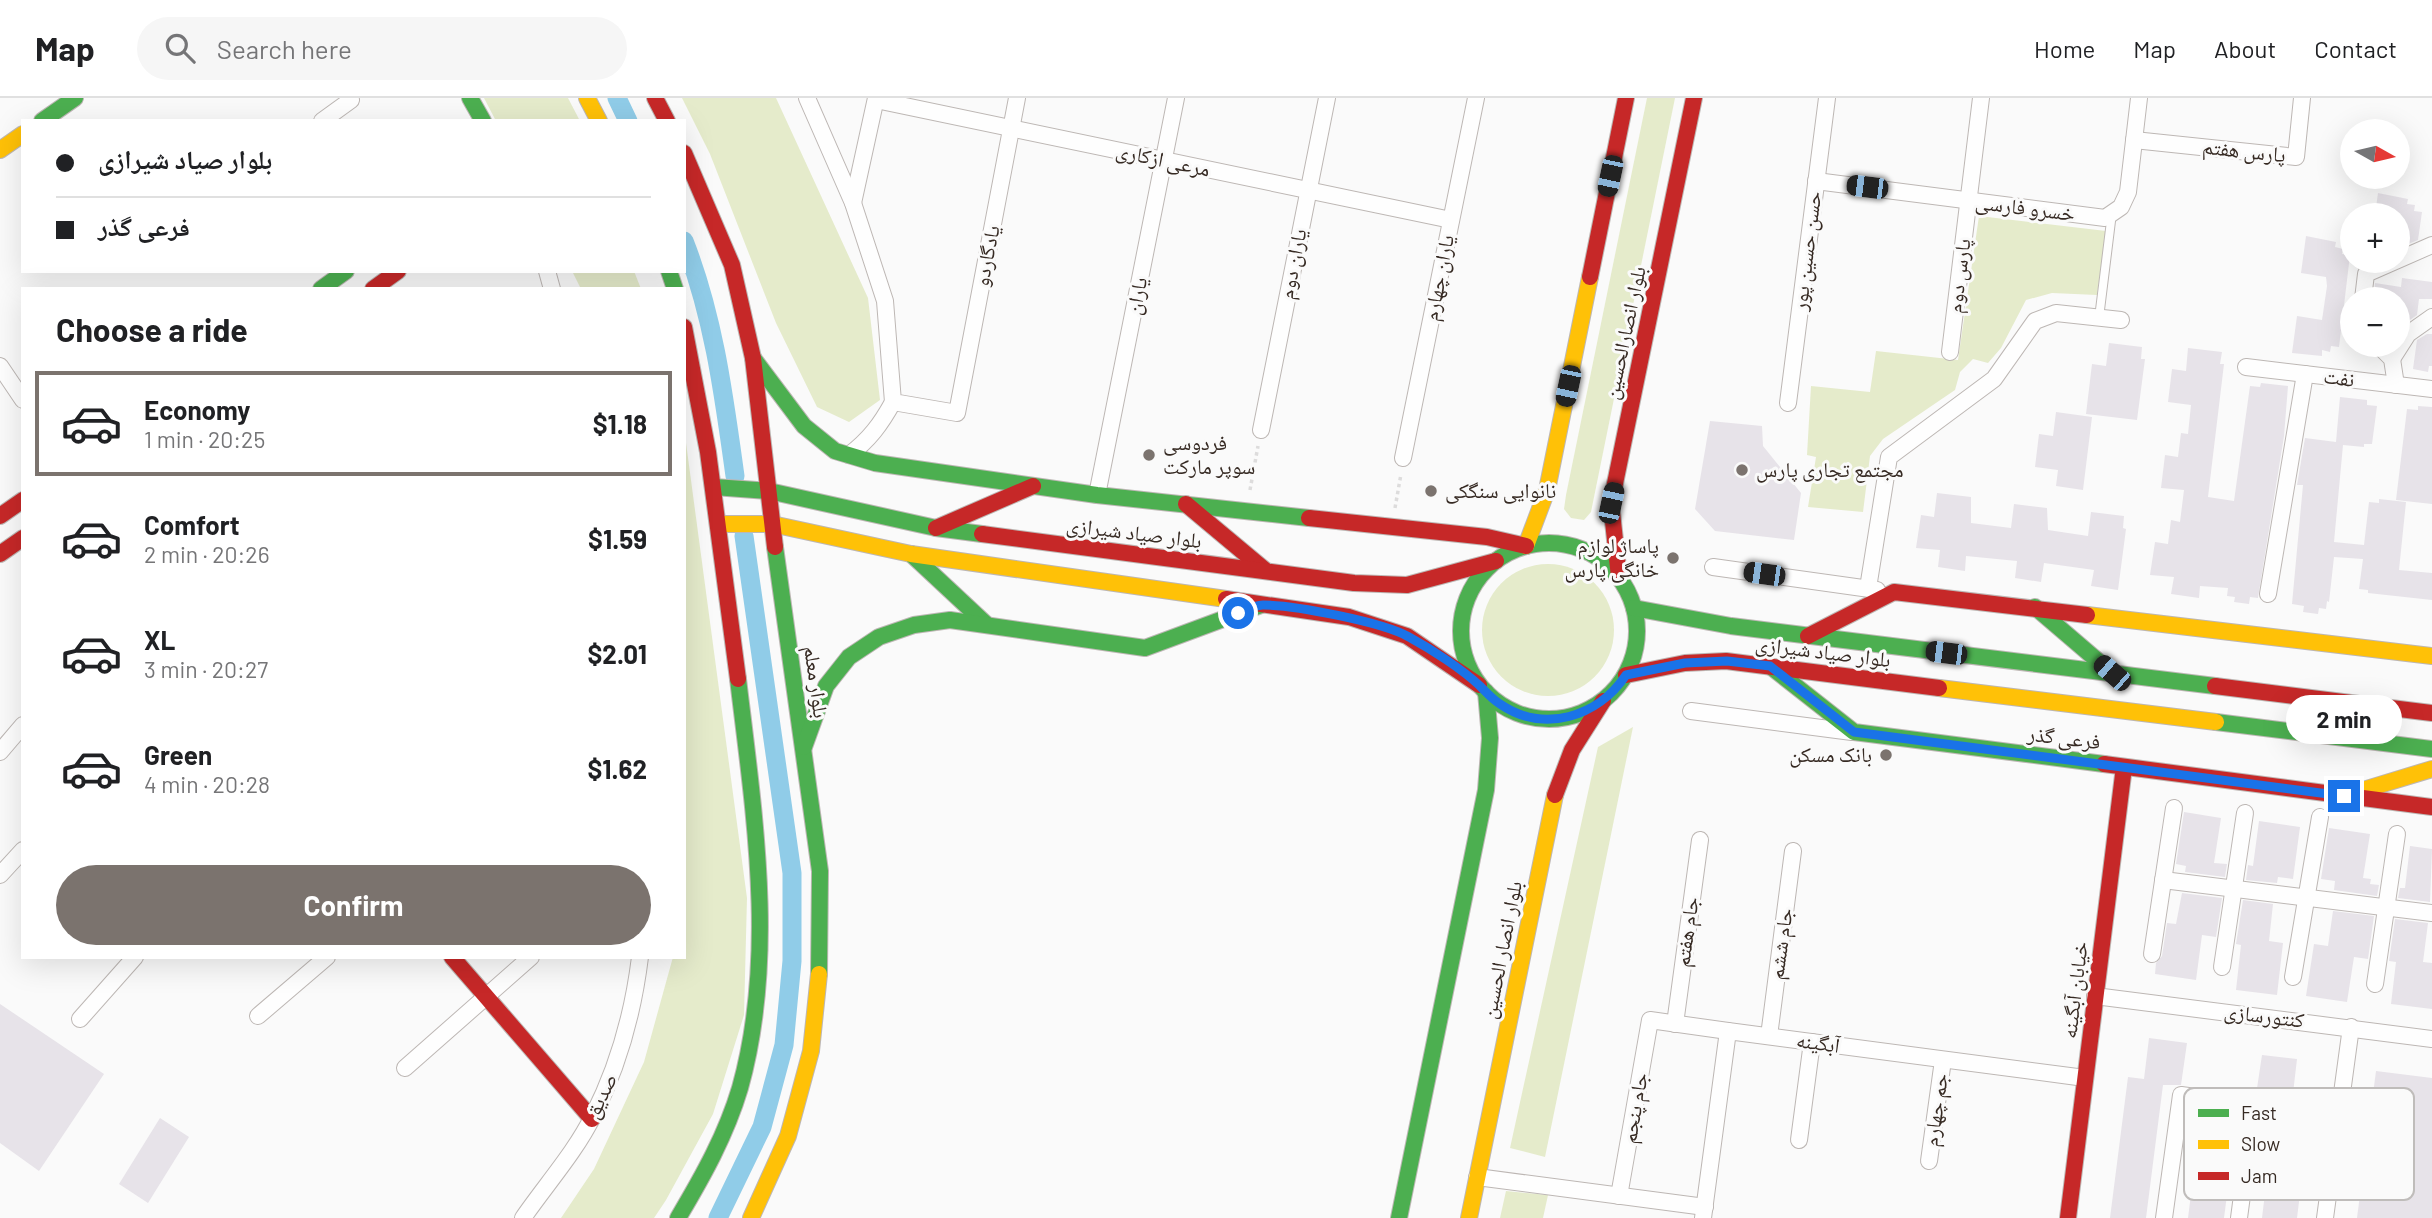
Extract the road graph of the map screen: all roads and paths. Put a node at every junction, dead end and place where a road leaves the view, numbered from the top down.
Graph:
1 (75, 98) edge
2 (470, 98) edge
3 (587, 98) edge
4 (655, 98) edge
5 (807, 98) edge
6 (1017, 98) edge
7 (1176, 98) edge
8 (1327, 98) edge
9 (1476, 98) edge
10 (1626, 98) edge
11 (1695, 98) edge
12 (1827, 98) edge
13 (1981, 98) edge
14 (2139, 98) edge
15 (2302, 98) edge
16 (876, 99) edge
17 (351, 100) dead end
18 (45, 119) edge
19 (325, 119) edge
20 (482, 119) edge
21 (598, 119) edge
22 (666, 119) edge
23 (1011, 128) junction
24 (21, 135) edge
25 (2134, 140) junction
26 (0, 150) edge
27 (686, 158) edge
28 (1164, 160) junction
29 (1816, 181) junction
30 (1307, 190) junction
31 (1968, 200) junction
32 (853, 203) junction
33 (2112, 213) junction
34 (1451, 220) junction
35 (2432, 245) edge
36 (343, 273) edge
37 (395, 273) edge
38 (324, 287) edge
39 (376, 287) edge
40 (2364, 287) edge
41 (2432, 317) edge
42 (2099, 318) junction
43 (2121, 320) dead end
44 (686, 338) edge
45 (1950, 352) dead end
46 (753, 358) junction
47 (2392, 359) joint
48 (0, 366) edge
49 (2246, 367) dead end
50 (2305, 374) junction
51 (2396, 385) junction
52 (2432, 390) edge
53 (21, 397) edge
54 (893, 402) junction
55 (1788, 403) dead end
56 (1261, 430) joint
57 (849, 455) junction
58 (1403, 458) joint
59 (1032, 486) junction
60 (714, 487) junction
61 (769, 491) junction
62 (1097, 495) junction
63 (21, 501) edge
64 (1186, 504) junction
65 (1246, 511) junction
66 (0, 516) edge
67 (719, 524) junction
68 (772, 524) junction
69 (1391, 527) junction
70 (936, 528) junction
71 (21, 539) edge
72 (1526, 546) junction
73 (0, 554) edge
74 (911, 554) junction
75 (1496, 561) junction
76 (1713, 567) dead end
77 (1266, 571) junction
78 (1619, 577) junction
79 (1868, 588) junction
80 (1894, 592) junction
81 (2268, 594) dead end
82 (1261, 605) junction
83 (2035, 607) junction
84 (1634, 608) junction
85 (986, 624) junction
86 (1808, 635) junction
87 (2432, 656) edge
88 (1770, 666) junction
89 (2112, 673) junction
90 (1626, 675) junction
91 (1482, 689) junction
92 (1603, 701) junction
93 (1691, 711) dead end
94 (2432, 713) edge
95 (21, 727) edge
96 (1854, 732) junction
97 (804, 747) junction
98 (2432, 749) edge
99 (0, 752) edge
100 (2124, 767) junction
101 (2432, 769) edge
102 (2344, 796) junction
103 (2432, 807) edge
104 (2174, 808) dead end
105 (2245, 813) dead end
106 (2320, 817) dead end
107 (2397, 834) dead end
108 (1700, 840) dead end
109 (1793, 851) dead end
110 (21, 852) edge
111 (0, 875) edge
112 (2163, 880) junction
113 (2234, 889) junction
114 (2308, 898) junction
115 (2385, 907) junction
116 (2432, 913) edge
117 (2152, 954) dead end
118 (133, 959) edge
119 (325, 959) edge
120 (454, 959) edge
121 (529, 959) edge
122 (640, 959) edge
123 (2222, 967) dead end
124 (2292, 977) dead end
125 (2375, 984) dead end
126 (486, 996) junction
127 (2095, 996) junction
128 (258, 1016) dead end
129 (80, 1019) dead end
130 (1650, 1020) joint
131 (1675, 1024) junction
132 (2351, 1027) junction
133 (1728, 1031) junction
134 (1769, 1036) junction
135 (2432, 1039) edge
136 (1812, 1042) junction
137 (1943, 1059) junction
138 (405, 1068) dead end
139 (2085, 1079) junction
140 (2343, 1088) edge
141 (2184, 1095) edge
142 (592, 1119) junction
143 (1799, 1140) dead end
144 (1929, 1161) dead end
145 (1477, 1177) junction
146 (1619, 1196) junction
147 (2241, 1200) edge
148 (2327, 1200) edge
149 (1704, 1213) edge
150 (523, 1218) edge
151 (678, 1218) edge
152 (751, 1218) edge
153 (1398, 1218) edge
154 (1469, 1218) edge
155 (2068, 1218) edge
156 (2164, 1218) edge
157 (2239, 1218) edge
158 (2325, 1218) edge

1 - 18 main road
2 - 20 main road
3 - 21 main road
4 - 22 main road
5 - 32 street
6 - 23 street, یادگار‌دو
7 - 28 street, یاران
8 - 30 street, یاران دوم
9 - 34 street, یاران چهارم
10 - 72 main road
11 - 78 main road, بلوار انصارالحسین
12 - 29 street, حسن حسین پور
13 - 31 street, پارس دوم
14 - 25 street
15 - 25 street, پارس هفتم
16 - 23 street, مرعی ازکاری
16 - 32 street
17 - 19 street
23 - 28 street, مرعی ازکاری
23 - 54 street, یادگار‌دو
24 - 26 main road
25 - 33 street
27 - 46 main road, بلوار معلم
28 - 30 street, مرعی ازکاری
28 - 62 street, یاران
29 - 31 street, خسرو فارسی
29 - 55 street, حسن حسین پور
30 - 34 street, مرعی ازکاری
30 - 56 street, یاران دوم
31 - 33 street, خسرو فارسی
31 - 45 street, پارس دوم
32 - 54 street
33 - 42 lane
34 - 58 street, یاران چهارم
35 - 40 street
36 - 38 main road
37 - 39 main road
41 - 47 street
42 - 43 street
42 - 79 street
44 - 60 main road
46 - 57 main road
46 - 61 main road, بلوار معلم
47 - 51 street
48 - 53 street
49 - 50 street, نفت
50 - 51 street, نفت
50 - 81 street
51 - 52 street, نفت
54 - 57 street
56 - 65 path
57 - 59 main road
58 - 69 path
59 - 62 main road
59 - 70 main road
60 - 61 main road, بلوار صیاد شیرازی
60 - 67 main road
61 - 68 main road, بلوار معلم
61 - 70 main road, بلوار صیاد شیرازی
62 - 64 main road
63 - 66 main road
64 - 65 main road
64 - 77 main road
65 - 69 main road
67 - 68 main road
67 - 151 main road
68 - 74 main road
68 - 97 main road, بلوار معلم
69 - 72 main road
70 - 77 main road, بلوار صیاد شیرازی
71 - 73 main road
72 - 75 main road
72 - 78 main road
74 - 82 main road
74 - 85 main road
75 - 77 main road, بلوار صیاد شیرازی
75 - 91 main road
76 - 79 street
78 - 84 main road
79 - 80 street
80 - 83 main road
80 - 86 main road
82 - 85 main road
82 - 91 main road
83 - 87 main road
83 - 89 main road
84 - 86 main road, بلوار صیاد شیرازی
84 - 90 main road
85 - 97 main road
86 - 89 main road, بلوار صیاد شیرازی
88 - 90 main road, بلوار صیاد شیرازی
88 - 96 main road
88 - 98 main road, بلوار صیاد شیرازی
89 - 94 main road, بلوار صیاد شیرازی
90 - 92 main road
91 - 92 main road
91 - 153 main road
92 - 145 main road, بلوار انصار الحسین
93 - 96 street, فرعی گذر
95 - 99 street
96 - 100 main road, فرعی گذر
97 - 152 main road, بلوار معلم
100 - 102 main road, فرعی گذر
100 - 127 main road, خیابان آبگینه
101 - 102 main road
102 - 103 main road, فرعی گذر
104 - 112 street
105 - 113 street
106 - 114 street
107 - 115 street
108 - 131 street, جام هفتم
109 - 134 street, جام ششم
110 - 111 street
112 - 113 street
112 - 117 street
113 - 114 street
113 - 123 street
114 - 115 street
114 - 124 street
115 - 116 street
115 - 125 street
118 - 129 street
119 - 128 street
120 - 126 main road
121 - 126 street
122 - 142 street, صدیق
126 - 138 street
126 - 142 main road
127 - 132 street, کنتورسازی
127 - 139 main road, خیابان آبگینه
130 - 131 street, آبگینه
130 - 146 street, جام پنجم
131 - 133 street, آبگینه
132 - 135 street, کنتورسازی
132 - 140 street
133 - 134 street, آبگینه
133 - 149 street
134 - 136 street, آبگینه
136 - 137 street, آبگینه
136 - 143 street
137 - 139 street, آبگینه
137 - 144 street, جم چهارم
139 - 155 main road, خیابان آبگینه
141 - 156 street
142 - 150 street, صدیق
145 - 146 street
145 - 154 main road, بلوار انصار الحسین
146 - 149 street
147 - 157 street
148 - 158 street

